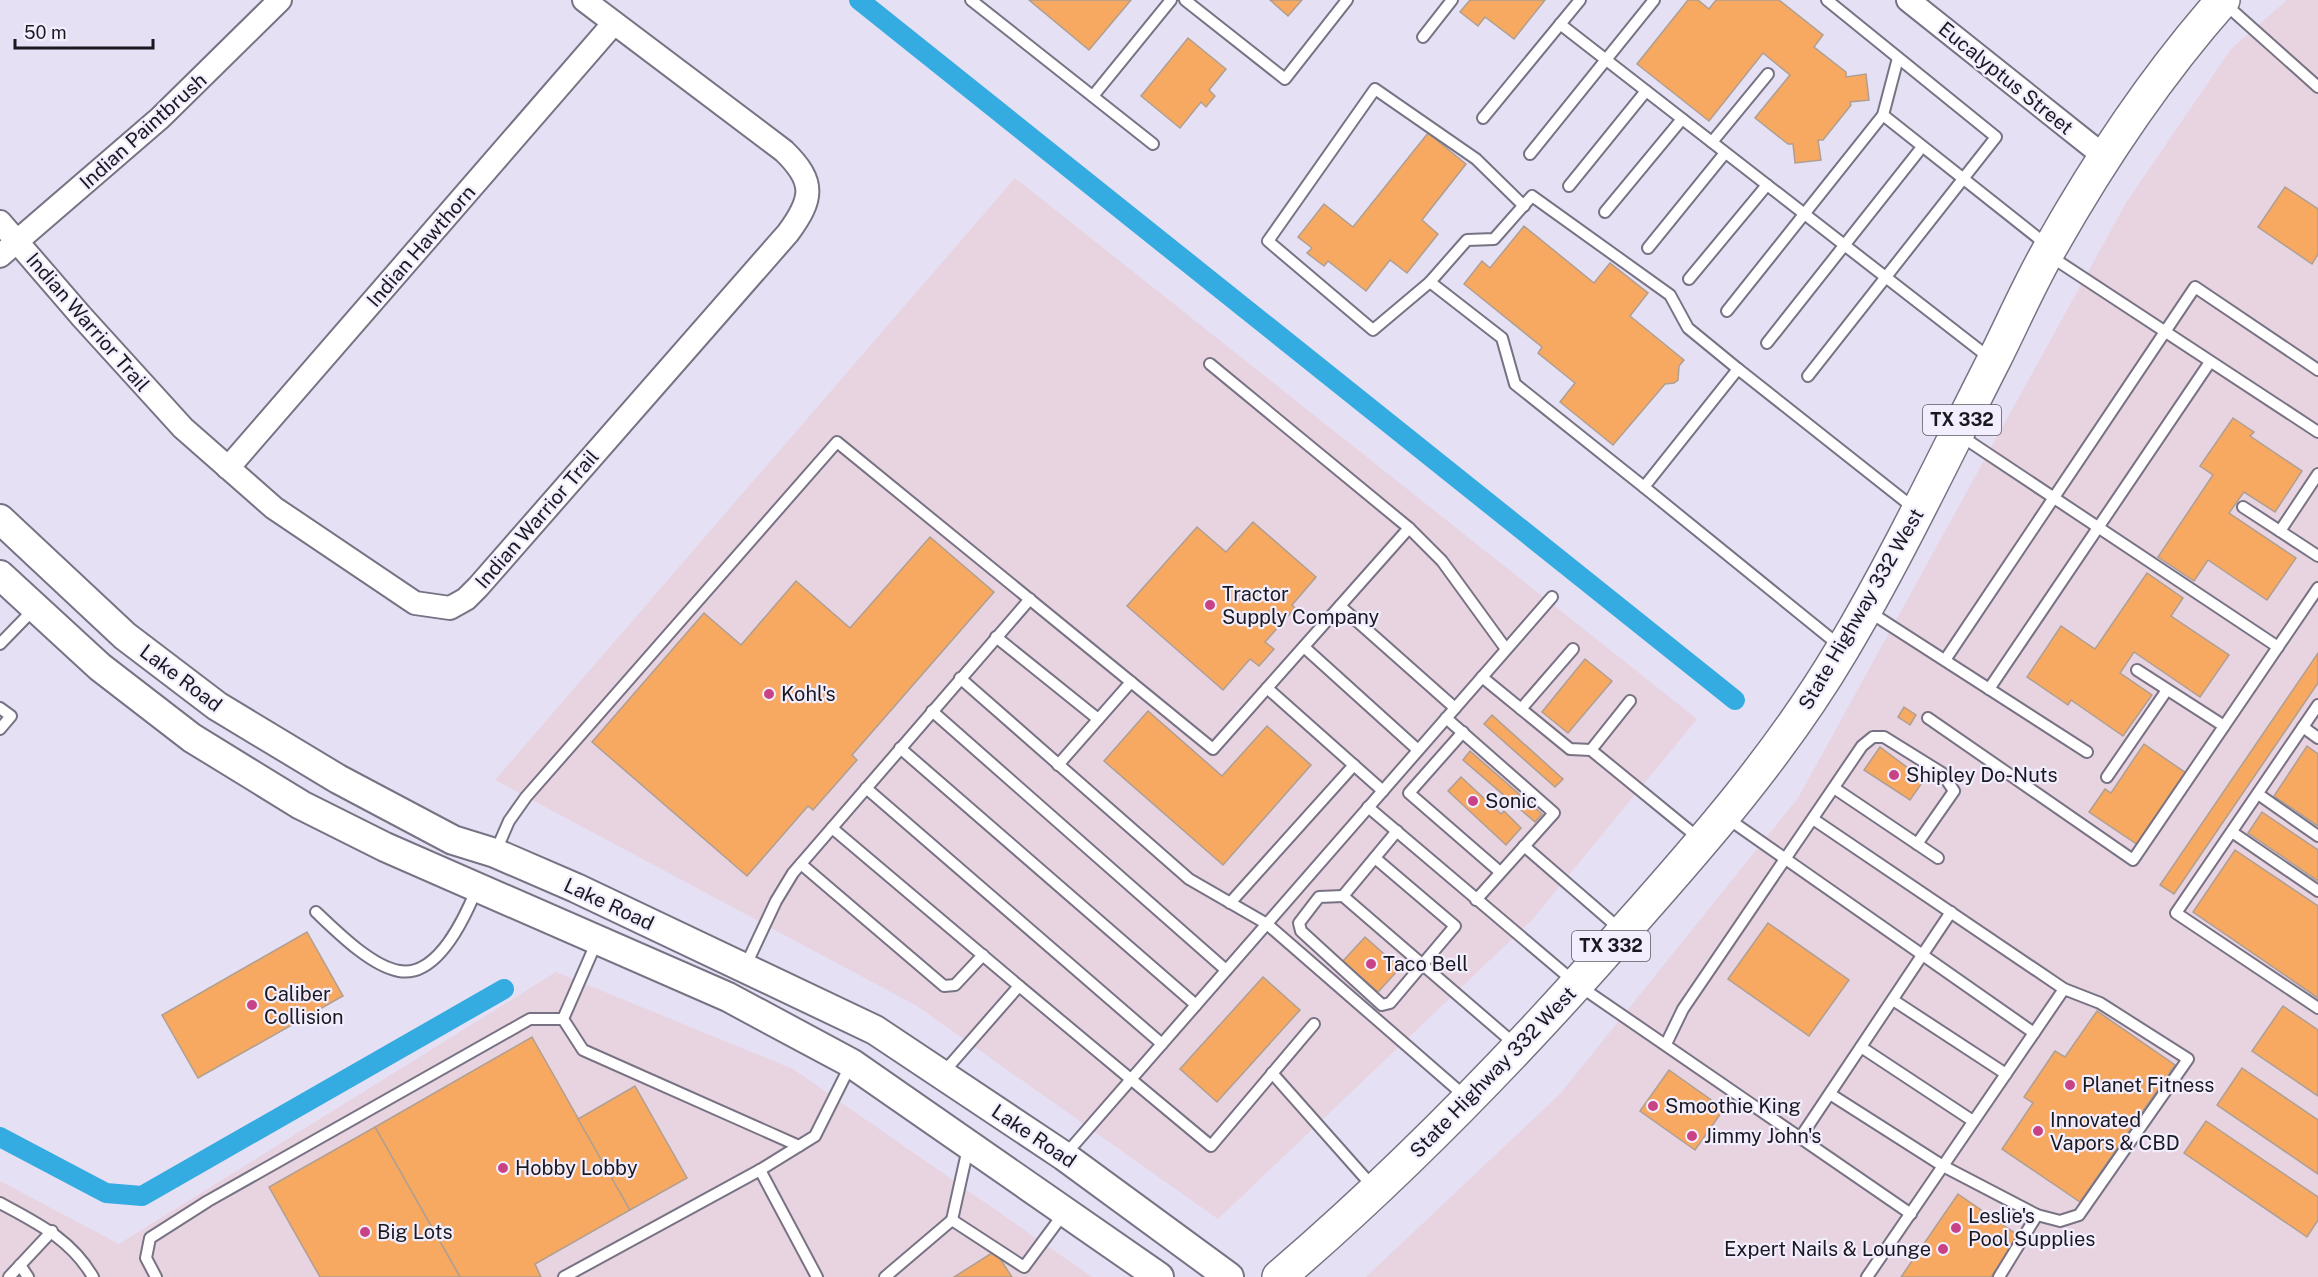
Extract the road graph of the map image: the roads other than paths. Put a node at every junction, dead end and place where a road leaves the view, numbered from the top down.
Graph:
1 (280, 0) edge
2 (584, 0) edge
3 (971, 0) edge
4 (1171, 0) edge
5 (1185, 0) edge
6 (1347, 0) edge
7 (1452, 0) edge
8 (1580, 0) edge
9 (1654, 0) edge
10 (1827, 0) edge
11 (1908, 0) edge
12 (2223, 0) edge
13 (614, 23) junction
14 (1560, 24) junction
15 (1423, 37) dead end
16 (1898, 58) junction
17 (1607, 60) junction
18 (1768, 74) dead end
19 (2318, 87) edge
20 (1646, 91) junction
21 (1093, 96) junction
22 (1882, 116) junction
23 (1484, 118) dead end
24 (1682, 119) junction
25 (1712, 142) junction
26 (1153, 144) dead end
27 (1922, 147) junction
28 (1725, 153) junction
29 (1530, 154) dead end
30 (2105, 156) junction
31 (1962, 179) junction
32 (1767, 185) junction
33 (1569, 186) dead end
34 (1524, 206) junction
35 (1605, 212) dead end
36 (1804, 215) junction
37 (0, 222) edge
38 (1844, 246) junction
39 (1648, 248) dead end
40 (9, 249) edge
41 (2049, 251) junction
42 (1885, 278) junction
43 (1689, 279) dead end
44 (1430, 282) junction
45 (1726, 311) dead end
46 (2165, 332) junction
47 (1767, 343) dead end
48 (1993, 361) junction
49 (2210, 362) junction
50 (1210, 364) dead end
51 (1738, 369) junction
52 (2318, 370) edge
53 (1808, 376) dead end
54 (1956, 432) junction
55 (2318, 432) edge
56 (228, 468) junction
57 (2318, 474) edge
58 (1644, 487) junction
59 (2054, 497) junction
60 (2243, 507) dead end
61 (1917, 511) junction
62 (0, 519) edge
63 (2099, 527) junction
64 (1409, 528) junction
65 (2280, 531) junction
66 (2318, 556) edge
67 (0, 575) edge
68 (2318, 588) edge
69 (1552, 597) dead end
70 (1030, 599) junction
71 (1340, 606) junction
72 (34, 609) junction
73 (1865, 609) junction
74 (996, 637) junction
75 (0, 644) edge
76 (1304, 646) junction
77 (2278, 647) junction
78 (1843, 648) junction
79 (1506, 649) junction
80 (1573, 649) dead end
81 (1944, 660) junction
82 (2137, 670) dead end
83 (1482, 677) junction
84 (960, 678) junction
85 (1131, 682) junction
86 (1267, 688) junction
87 (1989, 688) junction
88 (2168, 690) junction
89 (1630, 701) dead end
90 (2318, 705) edge
91 (0, 708) edge
92 (1455, 708) junction
93 (1521, 709) junction
94 (932, 711) junction
95 (1446, 718) junction
96 (1928, 718) dead end
97 (1098, 719) junction
98 (2224, 726) junction
99 (2303, 728) junction
100 (0, 729) edge
101 (1463, 732) junction
102 (2318, 738) edge
103 (900, 748) junction
104 (1418, 750) junction
105 (1591, 750) junction
106 (2087, 752) dead end
107 (1058, 765) junction
108 (1354, 765) junction
109 (2107, 777) dead end
110 (866, 788) junction
111 (1834, 788) junction
112 (1383, 791) junction
113 (2258, 794) junction
114 (1368, 807) junction
115 (1725, 817) junction
116 (1813, 819) junction
117 (832, 828) junction
118 (1397, 831) junction
119 (2232, 832) junction
120 (2318, 836) edge
121 (1703, 842) junction
122 (1917, 844) junction
123 (1524, 846) junction
124 (495, 853) junction
125 (1375, 858) junction
126 (1786, 858) junction
127 (1938, 858) dead end
128 (801, 864) junction
129 (1500, 872) junction
130 (477, 887) junction
131 (2318, 891) edge
132 (1343, 896) junction
133 (1476, 900) junction
134 (1230, 903) junction
135 (612, 905) junction
136 (316, 912) dead end
137 (1951, 912) junction
138 (1267, 924) junction
139 (1623, 932) junction
140 (597, 941) junction
141 (1923, 955) junction
142 (983, 956) junction
143 (1422, 965) junction
144 (745, 968) junction
145 (1226, 970) junction
146 (1578, 985) junction
147 (1018, 986) junction
148 (2064, 989) junction
149 (728, 997) junction
150 (1893, 1000) junction
151 (1196, 1005) junction
152 (2318, 1008) edge
153 (563, 1019) junction
154 (1314, 1024) dead end
155 (875, 1030) junction
156 (2034, 1033) junction
157 (1162, 1044) junction
158 (1665, 1044) junction
159 (1861, 1047) junction
160 (1519, 1048) junction
161 (851, 1063) junction
162 (943, 1073) junction
163 (1272, 1073) junction
164 (2006, 1074) junction
165 (1130, 1081) junction
166 (1830, 1094) junction
167 (1469, 1100) junction
168 (914, 1107) junction
169 (995, 1110) junction
170 (1973, 1121) junction
171 (1800, 1138) junction
172 (968, 1145) junction
173 (799, 1146) junction
174 (1065, 1156) junction
175 (1943, 1166) junction
176 (760, 1170) junction
177 (1012, 1175) junction
178 (1377, 1191) junction
179 (0, 1203) edge
180 (1065, 1212) junction
181 (1911, 1214) junction
182 (2037, 1215) junction
183 (952, 1220) junction
184 (52, 1232) junction
185 (20, 1265) junction
186 (1024, 1272) edge
187 (9, 1277) edge
188 (28, 1277) edge
189 (93, 1277) edge
190 (156, 1277) edge
191 (564, 1277) edge
192 (817, 1277) edge
193 (885, 1277) edge
194 (1159, 1277) edge
195 (1229, 1277) edge
196 (1279, 1277) edge
197 (1867, 1277) edge
198 (1999, 1277) edge

1 - 40 street, Indian Paintbrush
2 - 13 street, Indian Warrior Trail
3 - 21 lane
4 - 21 lane
5 - 6 lane
7 - 15 lane
8 - 14 lane
9 - 17 lane
10 - 16 lane
11 - 30 street, Eucalyptus Street
12 - 19 lane
12 - 30 main road, State Highway 332 West / TX 332
13 - 56 street, Indian Hawthorn
13 - 56 street, Indian Warrior Trail
14 - 17 lane
14 - 23 lane
16 - 22 lane
16 - 31 lane
17 - 20 lane
17 - 29 lane
18 - 25 lane
20 - 24 lane
20 - 33 lane
21 - 26 lane
22 - 27 lane
22 - 36 lane
24 - 25 lane
24 - 35 lane
25 - 28 lane
27 - 31 lane
27 - 38 lane
28 - 32 lane
28 - 39 lane
30 - 41 main road, State Highway 332 West / TX 332
31 - 41 lane
31 - 42 lane
32 - 36 lane
32 - 43 lane
34 - 44 lane
34 - 44 lane
34 - 51 lane
36 - 38 lane
36 - 45 lane
37 - 40 street, Indian Warrior Trail
38 - 42 lane
38 - 47 lane
40 - 56 street, Indian Warrior Trail
41 - 46 lane
41 - 48 main road, State Highway 332 West / TX 332
42 - 48 lane
42 - 53 lane
44 - 58 lane
46 - 49 lane
46 - 52 lane
46 - 59 lane
48 - 54 main road, State Highway 332 West / TX 332
49 - 55 lane
49 - 63 lane
50 - 64 lane
51 - 58 lane
51 - 61 lane
54 - 59 lane
54 - 61 main road, State Highway 332 West / TX 332
57 - 65 lane
58 - 78 lane
59 - 63 lane
59 - 81 lane
60 - 65 lane
61 - 73 main road, State Highway 332 West / TX 332
62 - 124 street, Lake Road
63 - 77 lane
63 - 87 lane
64 - 71 lane
64 - 79 lane
65 - 66 lane
67 - 72 street, Lake Road
68 - 77 lane
69 - 79 lane
70 - 74 lane
70 - 85 lane
70 - 124 lane
71 - 76 lane
71 - 92 lane
72 - 75 lane
72 - 130 street, Lake Road
73 - 78 main road, State Highway 332 West / TX 332
73 - 81 lane
74 - 84 lane
74 - 97 lane
76 - 86 lane
76 - 104 lane
77 - 98 lane
78 - 115 main road, State Highway 332 West / TX 332
79 - 83 lane
80 - 93 lane
81 - 87 lane
82 - 88 lane
83 - 92 lane
83 - 93 lane
84 - 94 lane
84 - 107 lane
85 - 86 lane
85 - 97 lane
86 - 108 lane
87 - 106 lane
88 - 98 lane
88 - 109 lane
89 - 105 lane
90 - 99 lane
91 - 100 lane
92 - 95 lane
93 - 105 lane
94 - 103 lane
94 - 145 lane
95 - 101 lane
95 - 104 lane
96 - 98 lane
97 - 107 lane
99 - 102 lane
99 - 113 lane
101 - 123 lane
101 - 129 lane
103 - 110 lane
103 - 151 lane
104 - 112 lane
105 - 121 lane
107 - 134 lane
108 - 112 lane
108 - 134 lane
110 - 117 lane
110 - 157 lane
111 - 116 lane
111 - 122 lane
111 - 122 lane
112 - 114 lane
113 - 119 lane
113 - 120 lane
114 - 118 lane
114 - 138 lane
115 - 121 main road, State Highway 332 West / TX 332
115 - 126 lane
116 - 126 lane
116 - 137 lane
117 - 128 lane
117 - 142 lane
118 - 125 lane
118 - 133 lane
119 - 131 lane
119 - 152 lane
121 - 139 main road, State Highway 332 West / TX 332
122 - 127 lane
123 - 129 lane
123 - 139 lane
124 - 130 street
124 - 135 street, Lake Road
125 - 132 lane
125 - 143 lane
126 - 141 lane
126 - 158 lane
128 - 142 lane
128 - 144 lane
129 - 133 lane
130 - 136 lane
130 - 140 street, Lake Road
132 - 143 lane
132 - 143 lane
133 - 146 lane
134 - 138 lane
135 - 140 street
135 - 144 street, Lake Road
137 - 141 lane
137 - 148 lane
138 - 145 lane
138 - 167 lane
139 - 146 main road, State Highway 332 West / TX 332
140 - 149 street, Lake Road
140 - 153 lane
141 - 150 lane
141 - 156 lane
142 - 147 lane
143 - 160 lane
144 - 149 street
144 - 155 street, Lake Road
145 - 151 lane
146 - 158 lane
146 - 160 main road, State Highway 332 West / TX 332
147 - 162 lane
147 - 165 lane
148 - 156 lane
148 - 182 lane
149 - 161 street, Lake Road
150 - 159 lane
150 - 164 lane
151 - 157 lane
153 - 173 lane
153 - 190 lane
154 - 163 lane
155 - 161 street
155 - 162 street, Lake Road
156 - 164 lane
157 - 165 lane
158 - 171 lane
159 - 166 lane
159 - 170 lane
160 - 167 main road, State Highway 332 West / TX 332
161 - 168 street, Lake Road
161 - 173 lane
162 - 168 street
162 - 169 street, Lake Road
163 - 165 lane
163 - 178 lane
164 - 170 lane
165 - 174 lane
166 - 171 lane
166 - 175 lane
167 - 178 main road, State Highway 332 West / TX 332
168 - 172 street, Lake Road
169 - 172 street
169 - 174 street, Lake Road
170 - 175 lane
171 - 181 lane
172 - 177 street, Lake Road
172 - 183 lane
173 - 176 lane
174 - 177 street
174 - 195 street, Lake Road
175 - 181 lane
175 - 182 lane
176 - 191 lane
176 - 192 lane
177 - 180 street, Lake Road
178 - 196 main road, State Highway 332 West / TX 332
179 - 184 lane
180 - 186 lane
180 - 194 street, Lake Road
181 - 197 lane
182 - 198 lane
183 - 186 lane
183 - 193 lane
184 - 185 lane
184 - 189 lane
185 - 187 lane
185 - 188 lane

